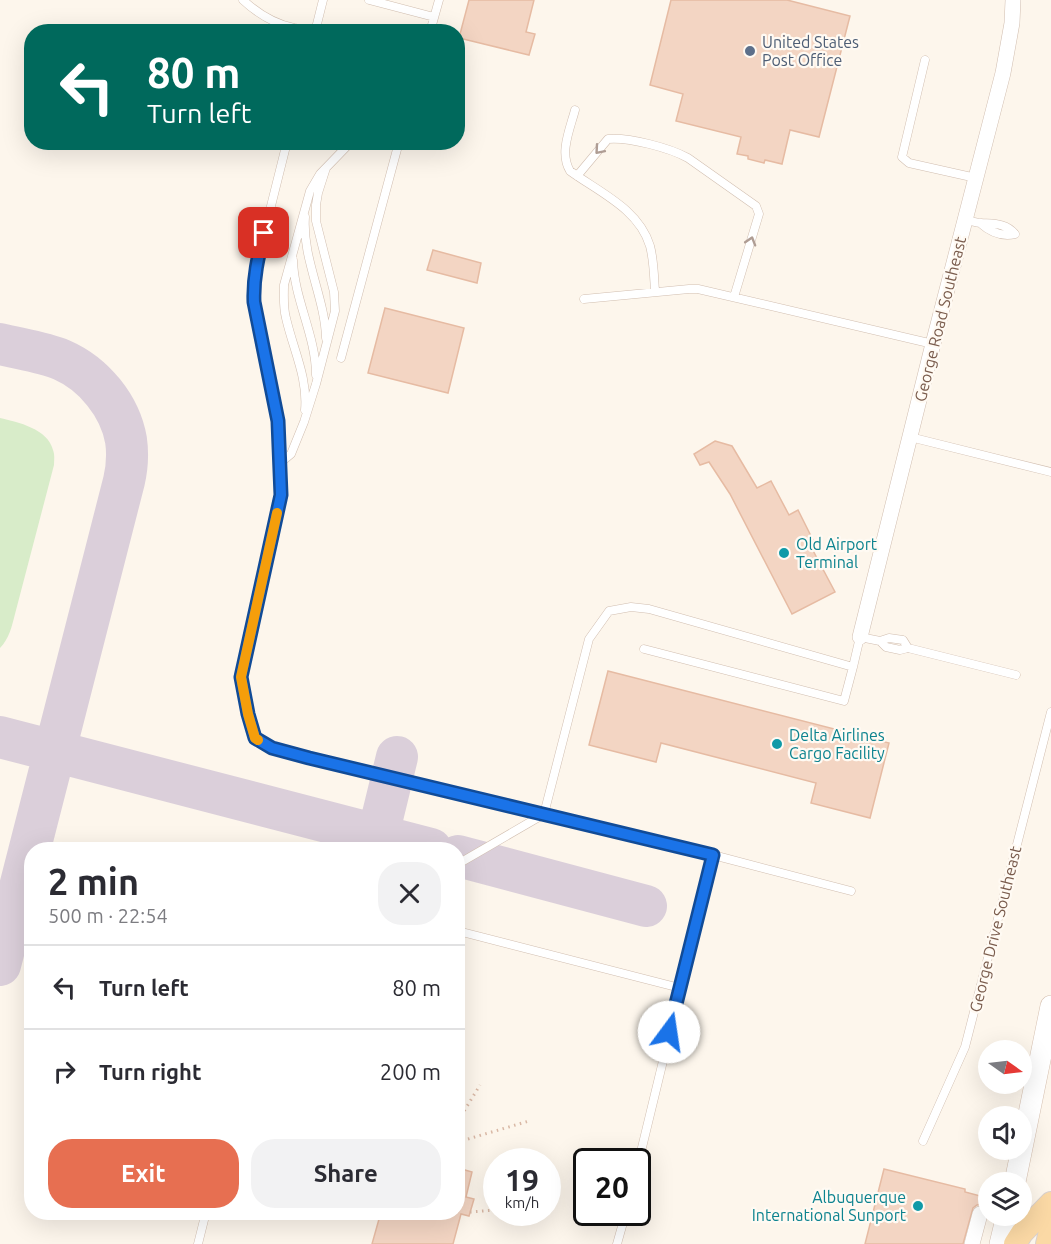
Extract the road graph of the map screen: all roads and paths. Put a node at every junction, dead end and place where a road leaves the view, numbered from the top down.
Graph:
1 (243, 0) edge
2 (323, 0) edge
3 (369, 0) edge
4 (439, 0) edge
5 (1013, 0) edge
6 (434, 17) junction
7 (285, 24) edge
8 (317, 24) edge
9 (432, 24) edge
10 (924, 60) dead end
11 (575, 110) dead end
12 (285, 150) edge
13 (343, 150) edge
14 (397, 150) edge
15 (326, 168) junction
16 (577, 176) junction
17 (976, 178) junction
18 (307, 201) junction
19 (294, 250) junction
20 (655, 292) junction
21 (734, 297) junction
22 (584, 299) dead end
23 (933, 344) junction
24 (326, 345) junction
25 (341, 358) dead end
26 (316, 384) junction
27 (304, 422) junction
28 (910, 437) junction
29 (280, 463) junction
30 (1051, 472) edge
31 (860, 637) junction
32 (645, 649) dead end
33 (853, 667) junction
34 (1016, 675) dead end
35 (1051, 712) edge
36 (544, 814) junction
37 (713, 855) junction
38 (465, 860) edge
39 (851, 891) dead end
40 (465, 933) edge
41 (680, 988) junction
42 (1051, 1006) edge
43 (480, 1085) dead end
44 (465, 1109) edge
45 (529, 1121) dead end
46 (468, 1140) dead end
47 (923, 1141) dead end
48 (642, 1148) edge
49 (1017, 1172) edge
50 (1051, 1203) edge
51 (483, 1211) edge
52 (471, 1212) dead end
53 (204, 1220) edge
54 (978, 1222) edge
55 (622, 1226) edge
56 (1004, 1226) edge
57 (1051, 1227) edge
58 (198, 1244) edge
59 (617, 1244) edge
60 (972, 1244) edge
61 (1000, 1244) edge
62 (1015, 1244) edge
63 (1047, 1244) edge

1 - 7 lane
2 - 8 lane
3 - 6 lane
4 - 6 lane
5 - 17 street, George Road Southeast
6 - 9 lane
10 - 17 lane
11 - 16 lane
12 - 29 lane
13 - 15 lane
14 - 25 lane
15 - 18 lane
15 - 24 lane
16 - 20 lane
21 -> 16 lane
17 - 23 street, George Road Southeast
18 - 19 lane
18 - 24 lane
19 - 26 lane
19 - 27 lane
20 - 21 lane
20 - 22 lane
21 - 23 lane
23 - 28 street, George Road Southeast
24 - 26 lane
26 - 27 lane
27 - 29 lane
28 - 30 lane
28 - 31 street, George Road Southeast
29 - 36 lane
31 - 33 lane
31 - 34 lane
32 - 33 lane
33 - 36 lane
35 - 47 lane, George Drive Southeast
36 - 37 lane
36 - 38 lane
37 - 39 lane
37 - 41 lane
40 - 41 lane
41 - 48 lane
42 - 49 main road
43 - 44 path
45 - 46 path
50 - 62 main road
51 - 52 path
53 - 58 lane
54 - 60 street
55 - 59 lane
56 - 61 main road
57 - 63 main road

